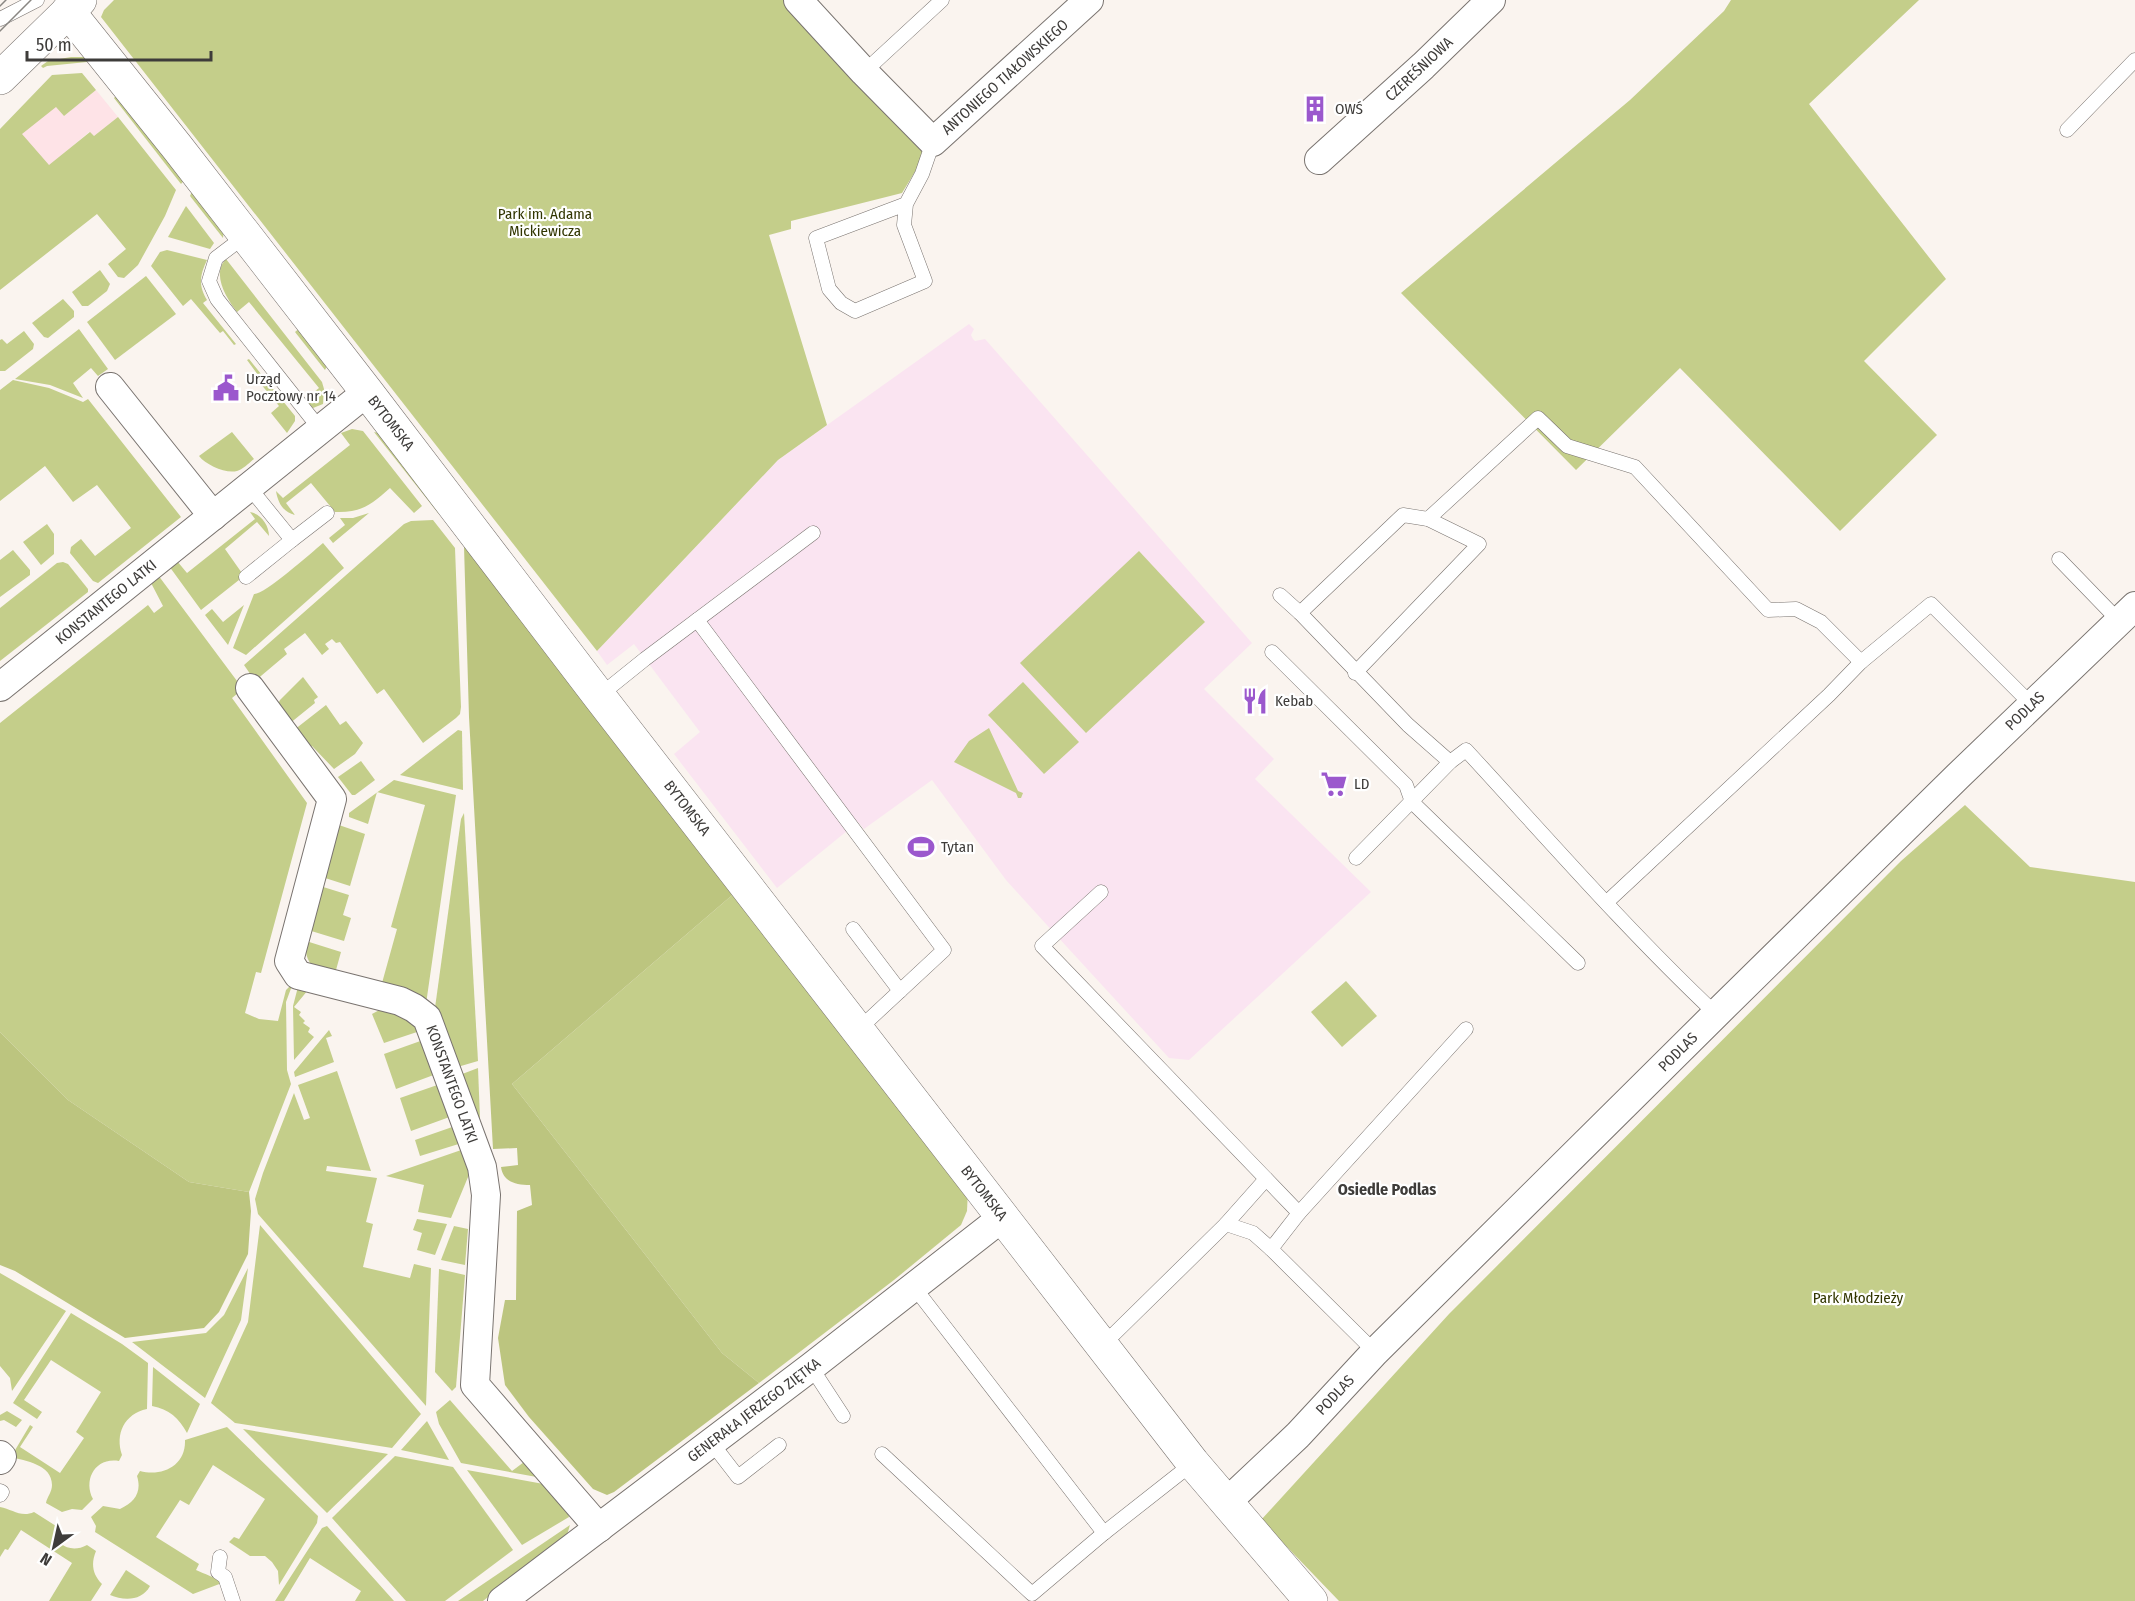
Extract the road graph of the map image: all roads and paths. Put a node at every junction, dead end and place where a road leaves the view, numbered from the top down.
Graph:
1 (37, 0) edge
2 (798, 0) edge
3 (942, 0) edge
4 (1089, 0) edge
5 (1491, 0) edge
6 (74, 6) edge
7 (0, 19) edge
8 (2135, 60) edge
9 (864, 72) junction
10 (0, 78) edge
11 (2067, 130) dead end
12 (933, 142) junction
13 (1318, 160) dead end
14 (906, 204) junction
15 (245, 236) junction
16 (110, 387) dead end
17 (367, 392) junction
18 (320, 429) junction
19 (249, 487) junction
20 (327, 513) dead end
21 (213, 516) junction
22 (1428, 519) junction
23 (813, 533) dead end
24 (292, 540) junction
25 (2059, 560) dead end
26 (246, 577) dead end
27 (1280, 595) dead end
28 (1300, 614) junction
29 (2127, 614) edge
30 (697, 620) junction
31 (1272, 652) dead end
32 (1861, 662) junction
33 (1355, 673) junction
34 (0, 687) edge
35 (250, 688) dead end
36 (599, 696) junction
37 (2031, 705) junction
38 (1450, 762) junction
39 (1412, 802) junction
40 (1356, 858) dead end
41 (1101, 892) dead end
42 (1608, 902) junction
43 (853, 929) dead end
44 (1578, 963) dead end
45 (900, 991) junction
46 (1716, 1014) junction
47 (859, 1029) junction
48 (1466, 1029) dead end
49 (1266, 1179) junction
50 (1299, 1213) junction
51 (1003, 1217) junction
52 (1226, 1224) junction
53 (1271, 1249) junction
54 (914, 1287) junction
55 (1101, 1344) junction
56 (1375, 1352) junction
57 (811, 1367) junction
58 (843, 1416) dead end
59 (711, 1442) junction
60 (779, 1445) dead end
61 (882, 1454) dead end
62 (1193, 1463) junction
63 (1227, 1502) junction
64 (599, 1528) junction
65 (1104, 1533) junction
66 (220, 1557) dead end
67 (232, 1601) edge
68 (502, 1601) edge
69 (1311, 1601) edge

1 - 7 lane
2 - 9 street, ANTONIEGO TIAŁOWSKIEGO
3 - 9 lane
4 - 12 street, ANTONIEGO TIAŁOWSKIEGO
5 - 13 street, CZEREŚNIOWA
6 - 10 street
6 - 15 street, BYTOMSKA
8 - 11 lane
9 - 12 street, ANTONIEGO TIAŁOWSKIEGO
12 - 14 lane
14 - 14 lane
15 - 17 street, BYTOMSKA
15 - 18 lane
16 - 21 street
17 - 18 street, KONSTANTEGO LATKI
17 - 36 street, BYTOMSKA
18 - 19 street, KONSTANTEGO LATKI
19 - 21 street, KONSTANTEGO LATKI
19 - 24 lane
20 - 24 lane
21 - 34 street, KONSTANTEGO LATKI
22 - 28 lane
22 - 32 lane
22 - 33 lane
23 - 30 lane
24 - 26 lane
25 - 29 lane
27 - 28 lane
28 - 33 lane
29 - 37 street, PODLAS
30 - 36 lane
30 - 45 lane
31 - 39 lane
32 - 37 lane
32 - 42 lane
33 - 38 lane
35 - 64 street, KONSTANTEGO LATKI
36 - 47 street, BYTOMSKA
37 - 46 street, PODLAS
38 - 39 lane
38 - 42 lane
39 - 40 lane
39 - 44 lane
41 - 49 lane
42 - 46 lane
43 - 45 lane
45 - 47 lane
46 - 56 street, PODLAS
47 - 51 street, BYTOMSKA
48 - 50 lane
49 - 50 lane
49 - 52 lane
50 - 53 lane
51 - 54 street, GENERAŁA JERZEGO ZIĘTKA
51 - 55 street, BYTOMSKA
52 - 53 lane
52 - 55 lane
53 - 56 lane
54 - 57 street, GENERAŁA JERZEGO ZIĘTKA
54 - 65 lane
55 - 62 street, BYTOMSKA
56 - 63 street, PODLAS
57 - 58 lane
57 - 59 street, GENERAŁA JERZEGO ZIĘTKA
59 - 60 lane
59 - 64 street, GENERAŁA JERZEGO ZIĘTKA
61 - 65 lane
62 - 63 street, BYTOMSKA
62 - 65 lane
63 - 69 street, BYTOMSKA
64 - 68 street, GENERAŁA JERZEGO ZIĘTKA
66 - 67 lane

